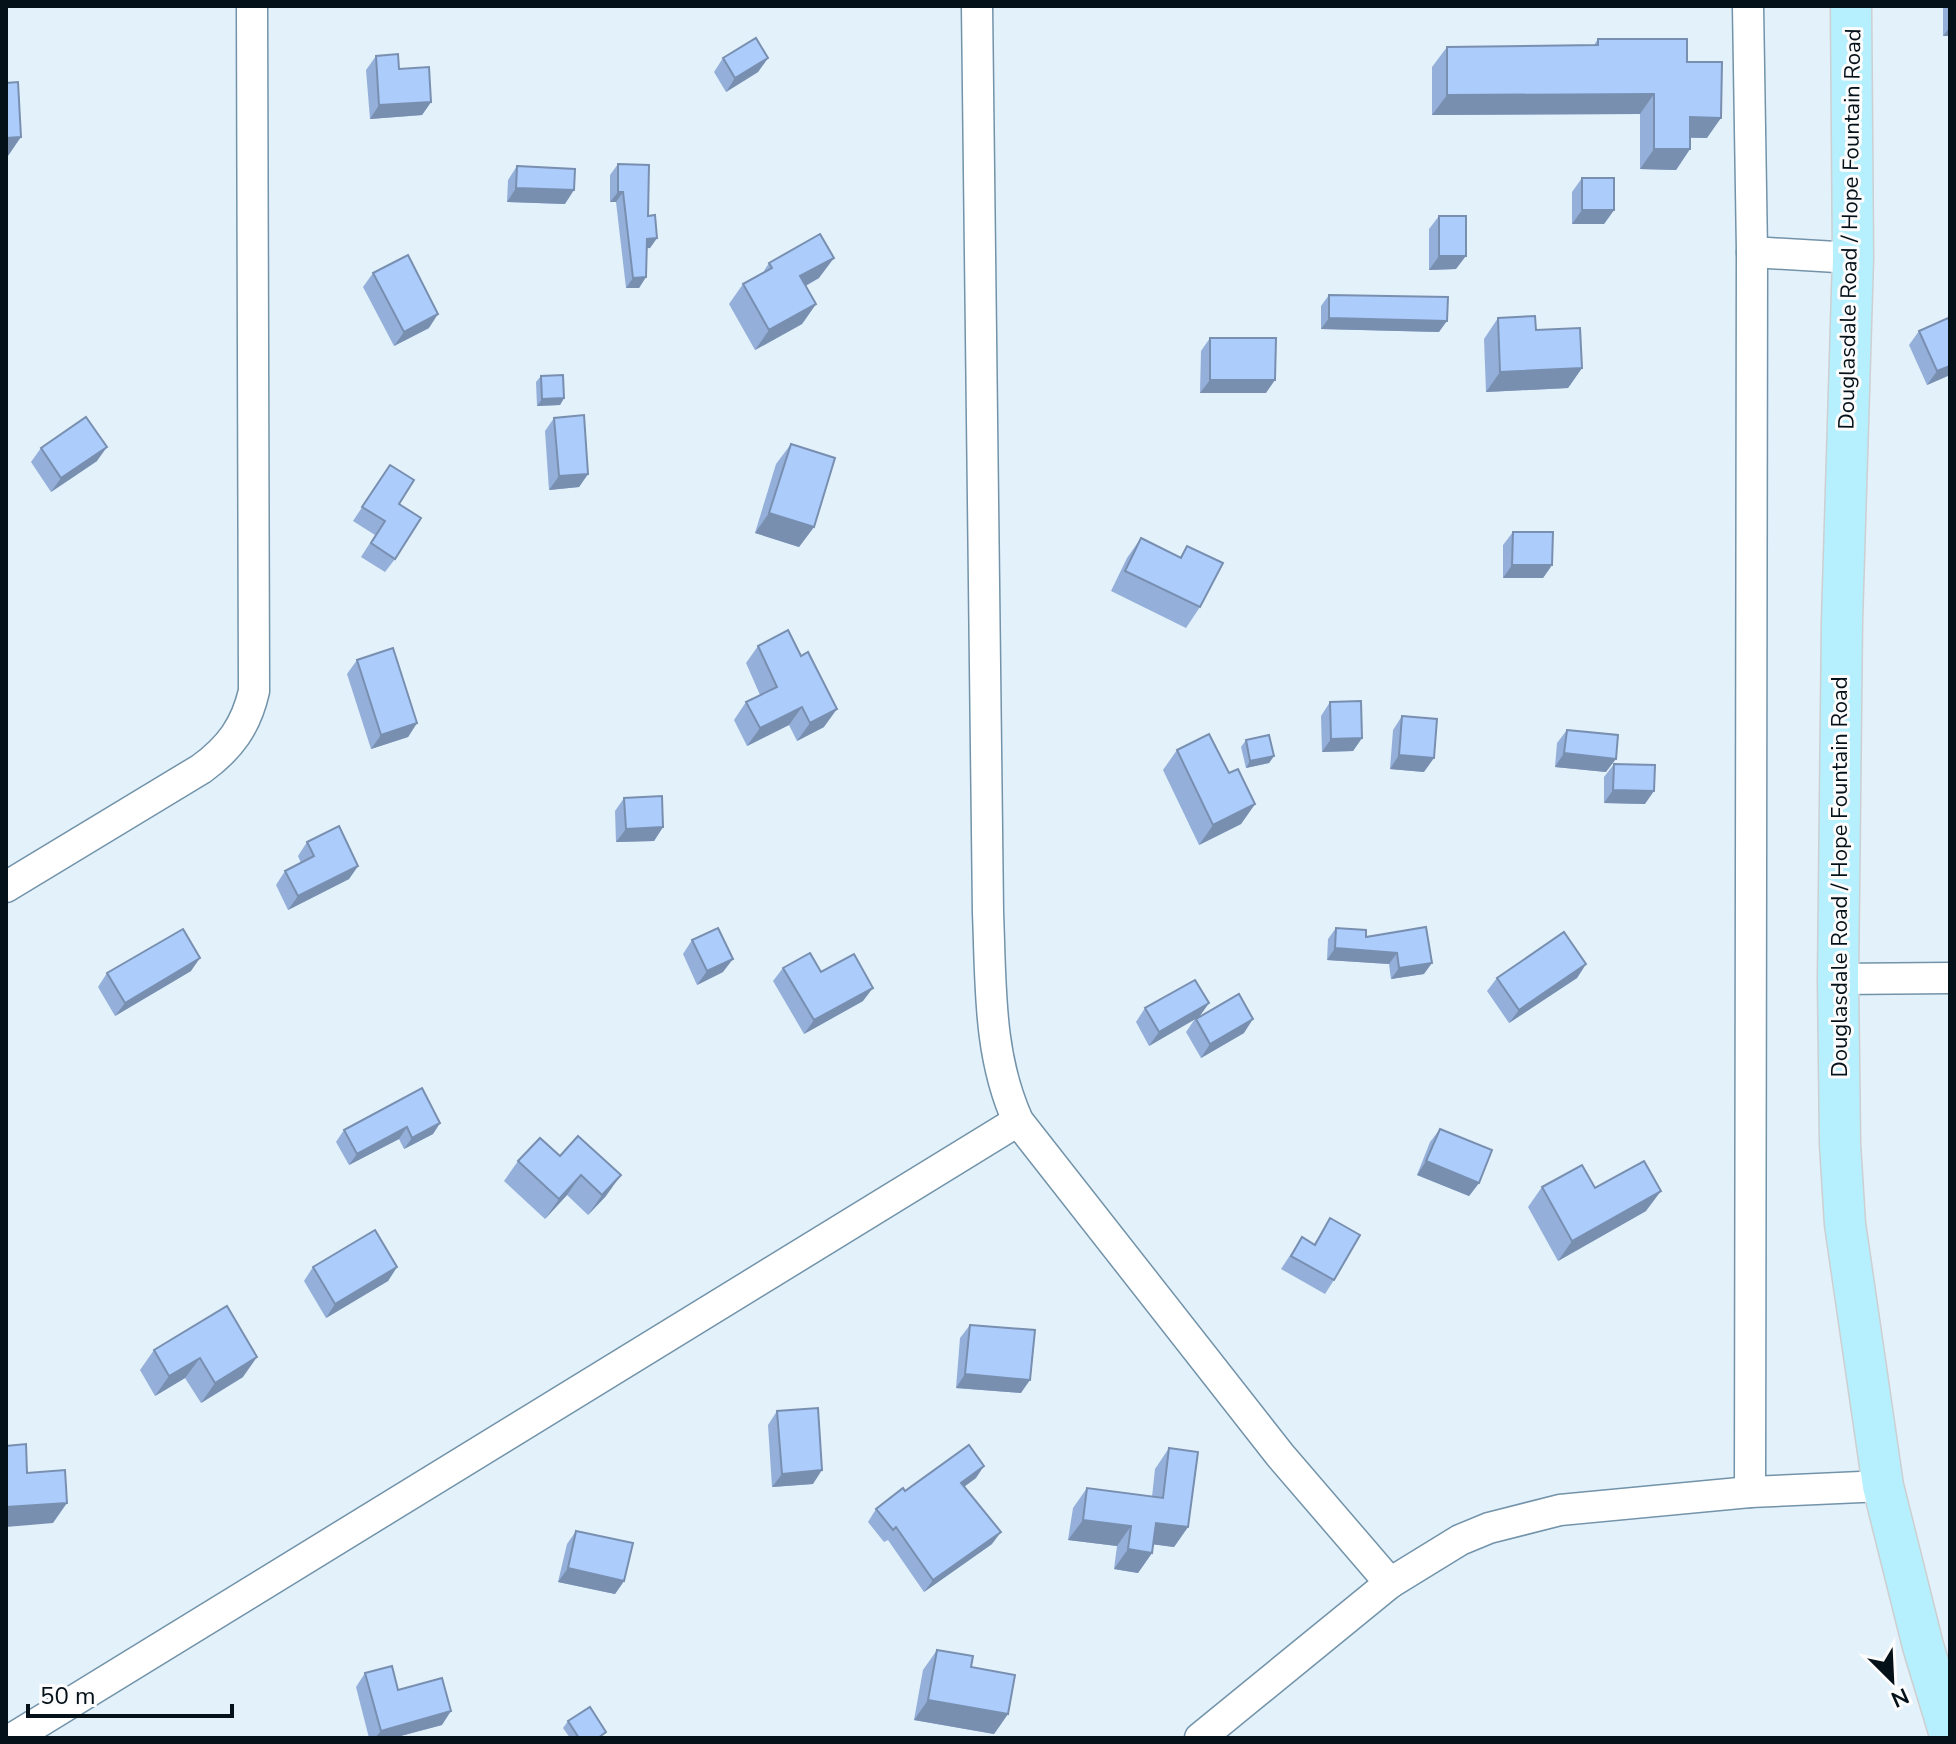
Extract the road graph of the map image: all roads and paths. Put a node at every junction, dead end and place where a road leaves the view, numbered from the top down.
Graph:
1 (252, 6) edge
2 (977, 6) edge
3 (1748, 6) edge
4 (1851, 6) edge
5 (1752, 252) junction
6 (1853, 258) junction
7 (6, 887) edge
8 (1950, 978) edge
9 (1838, 979) junction
10 (1018, 1121) junction
11 (1883, 1486) junction
12 (1750, 1492) junction
13 (1390, 1583) junction
14 (1950, 1735) edge
15 (13, 1738) edge
16 (1200, 1738) edge

1 - 7 street
2 - 10 street
3 - 5 street
4 - 6 main road, Douglasdale Road / Hope Fountain Road
5 - 6 street
5 - 12 street
6 - 9 main road, Douglasdale Road / Hope Fountain Road
8 - 9 street
9 - 11 main road, Douglasdale Road / Hope Fountain Road
10 - 13 street
10 - 15 street
11 - 12 street
11 - 14 main road, Douglasdale Road / Hope Fountain Road
12 - 13 street
13 - 16 street

